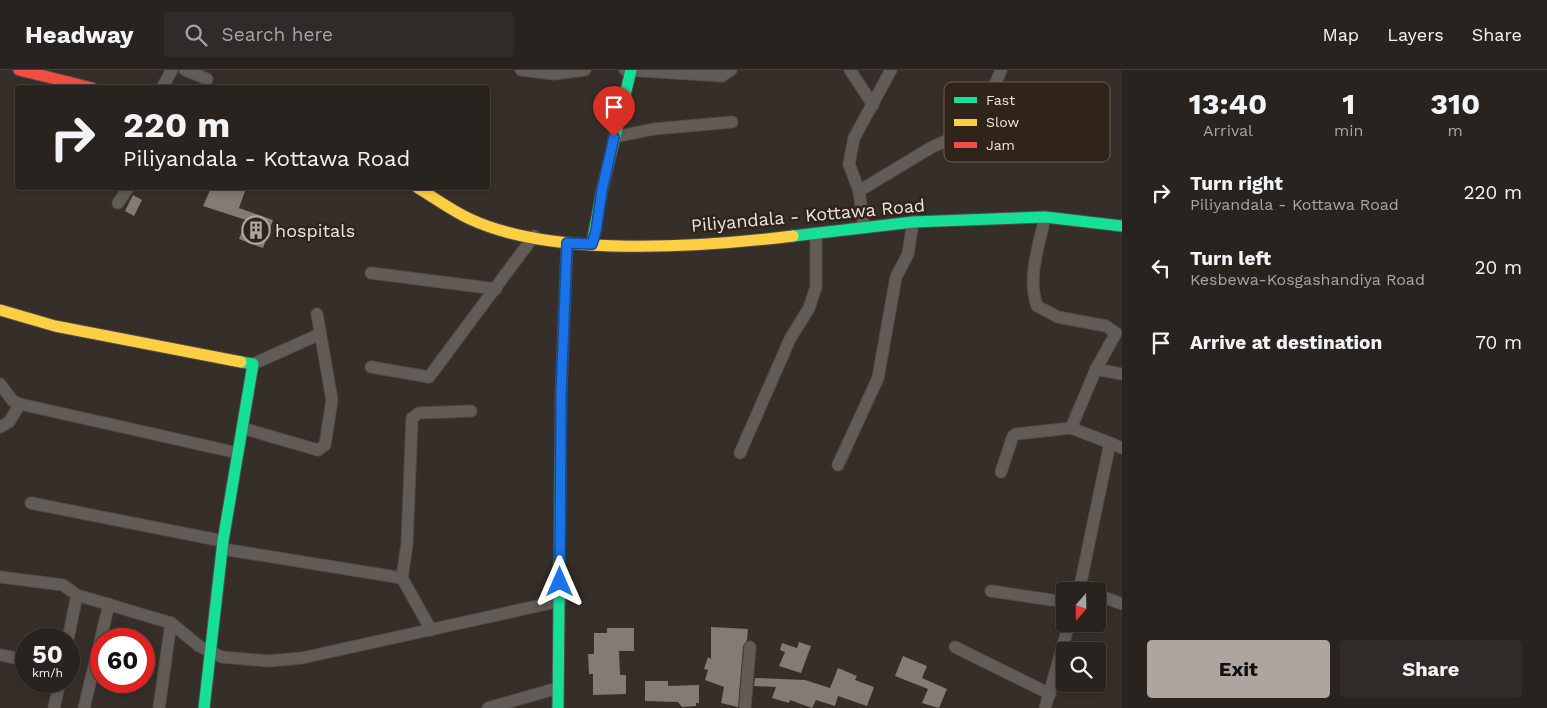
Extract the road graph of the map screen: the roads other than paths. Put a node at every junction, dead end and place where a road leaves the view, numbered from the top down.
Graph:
1 (19, 70) edge
2 (172, 70) edge
3 (185, 70) edge
4 (521, 70) edge
5 (585, 70) edge
6 (623, 70) edge
7 (631, 70) edge
8 (731, 70) edge
9 (850, 70) edge
10 (891, 70) edge
11 (1002, 70) edge
12 (207, 79) dead end
13 (997, 82) edge
14 (80, 85) edge
15 (164, 85) edge
16 (873, 105) junction
17 (732, 122) dead end
18 (614, 137) junction
19 (944, 142) edge
20 (127, 190) edge
21 (421, 190) edge
22 (859, 191) junction
23 (118, 203) dead end
24 (1045, 217) junction
25 (913, 222) junction
26 (1122, 226) edge
27 (864, 227) junction
28 (816, 233) junction
29 (534, 236) junction
30 (567, 243) junction
31 (592, 244) junction
32 (371, 273) dead end
33 (496, 289) junction
34 (0, 310) edge
35 (317, 314) dead end
36 (1119, 331) edge
37 (320, 334) junction
38 (253, 364) junction
39 (370, 367) dead end
40 (1096, 369) junction
41 (1122, 374) edge
42 (0, 384) edge
43 (20, 404) junction
44 (471, 411) dead end
45 (0, 427) edge
46 (242, 428) junction
47 (1071, 428) junction
48 (1110, 443) junction
49 (1122, 448) edge
50 (238, 453) junction
51 (740, 453) dead end
52 (838, 465) dead end
53 (1000, 472) dead end
54 (31, 503) dead end
55 (223, 545) junction
56 (0, 577) edge
57 (402, 578) junction
58 (1084, 582) edge
59 (991, 591) dead end
60 (77, 595) junction
61 (1106, 598) edge
62 (560, 601) junction
63 (1056, 601) edge
64 (109, 604) junction
65 (1122, 604) edge
66 (171, 623) junction
67 (70, 628) edge
68 (431, 630) junction
69 (1067, 632) edge
70 (750, 647) dead end
71 (955, 647) dead end
72 (211, 652) junction
73 (0, 655) edge
74 (15, 658) edge
75 (558, 688) junction
76 (57, 693) edge
77 (1050, 694) junction
78 (54, 708) edge
79 (84, 708) edge
80 (160, 708) edge
81 (204, 708) edge
82 (488, 708) edge
83 (558, 708) edge
84 (745, 708) edge
85 (1045, 708) edge

1 - 14 main road
2 - 15 street
3 - 12 street
4 - 5 street
6 - 7 street
7 - 8 street
7 - 18 main road
9 - 16 street
10 - 16 street
11 - 13 street
16 - 22 street
17 - 18 street
18 - 31 main road
19 - 22 street
20 - 23 street
21 - 29 main road, Piliyandala - Kottawa Road
22 - 27 street
24 - 25 main road, Piliyandala - Kottawa Road
24 - 26 main road, Piliyandala - Kottawa Road
24 - 36 street
25 - 27 main road, Piliyandala - Kottawa Road
25 - 52 street
27 - 28 main road, Piliyandala - Kottawa Road
28 - 31 main road, Piliyandala - Kottawa Road
28 - 51 street
29 - 30 main road, Piliyandala - Kottawa Road
29 - 33 street
30 - 31 main road, Piliyandala - Kottawa Road
30 - 62 main road
32 - 33 street
33 - 39 street
34 - 38 main road
35 - 37 street
36 - 40 street
37 - 38 street
37 - 46 street
38 - 46 main road
40 - 41 street
40 - 47 street
42 - 43 street
43 - 45 street
43 - 50 street
44 - 57 street
46 - 50 main road
47 - 48 street
47 - 53 street
48 - 49 street
48 - 58 street
50 - 55 main road
54 - 55 street
55 - 57 street
55 - 72 main road
56 - 60 street
57 - 68 street
59 - 63 street
60 - 64 street
60 - 67 street
61 - 65 street
62 - 68 street
62 - 75 main road
64 - 66 street
64 - 79 street
66 - 72 street
66 - 80 street
68 - 72 street
69 - 77 street
70 - 84 street
71 - 77 street
72 - 81 main road
73 - 74 street
75 - 82 street
75 - 83 main road
76 - 78 street
77 - 85 street

